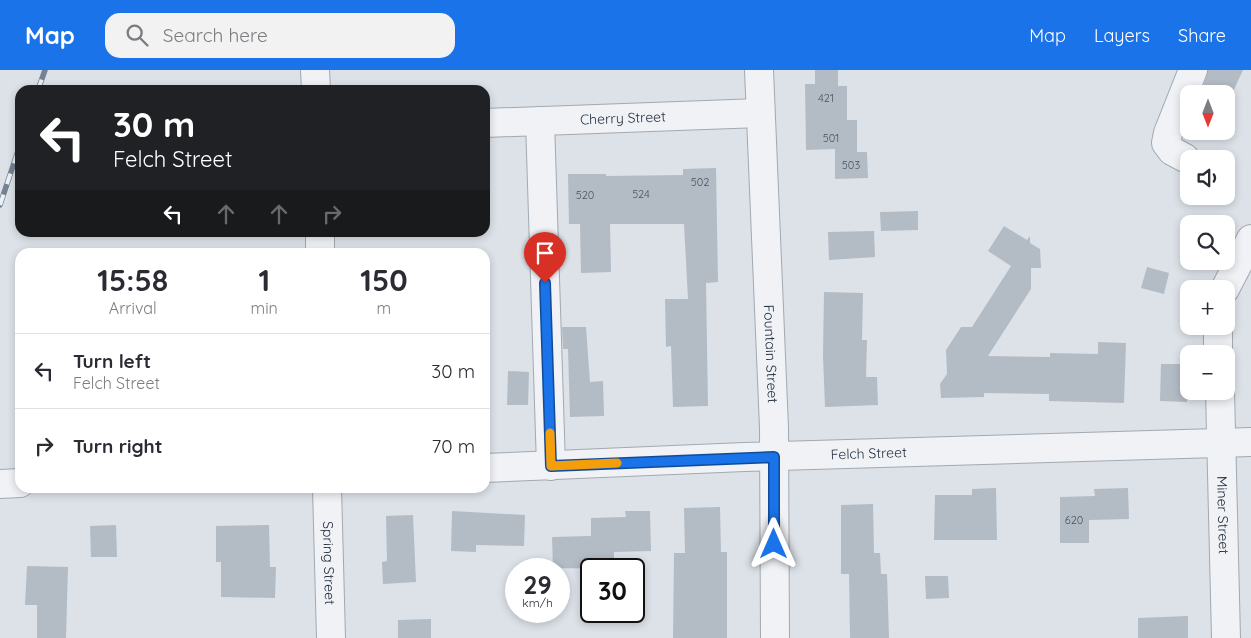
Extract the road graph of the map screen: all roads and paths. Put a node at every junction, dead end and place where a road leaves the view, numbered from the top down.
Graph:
1 (315, 70) edge
2 (759, 70) edge
3 (1192, 70) edge
4 (316, 85) edge
5 (760, 113) junction
6 (540, 121) junction
7 (490, 123) edge
8 (1180, 155) edge
9 (1251, 239) edge
10 (1230, 280) edge
11 (1220, 400) edge
12 (1222, 442) junction
13 (1251, 442) edge
14 (774, 457) junction
15 (551, 466) junction
16 (490, 468) edge
17 (15, 483) edge
18 (0, 484) edge
19 (327, 493) edge
20 (331, 638) edge
21 (775, 638) edge
22 (1226, 638) edge

1 - 4 street
2 - 5 street, Fountain Street
3 - 8 street
5 - 6 street, Cherry Street
5 - 14 street, Fountain Street
6 - 7 street, Cherry Street
6 - 15 street
9 - 10 street
11 - 12 street, Miner Street
12 - 13 street, Felch Street
12 - 14 street, Felch Street
12 - 22 street, Miner Street
14 - 15 street, Felch Street
14 - 21 street, Fountain Street
15 - 16 street, Felch Street
17 - 18 street
19 - 20 street, Spring Street

